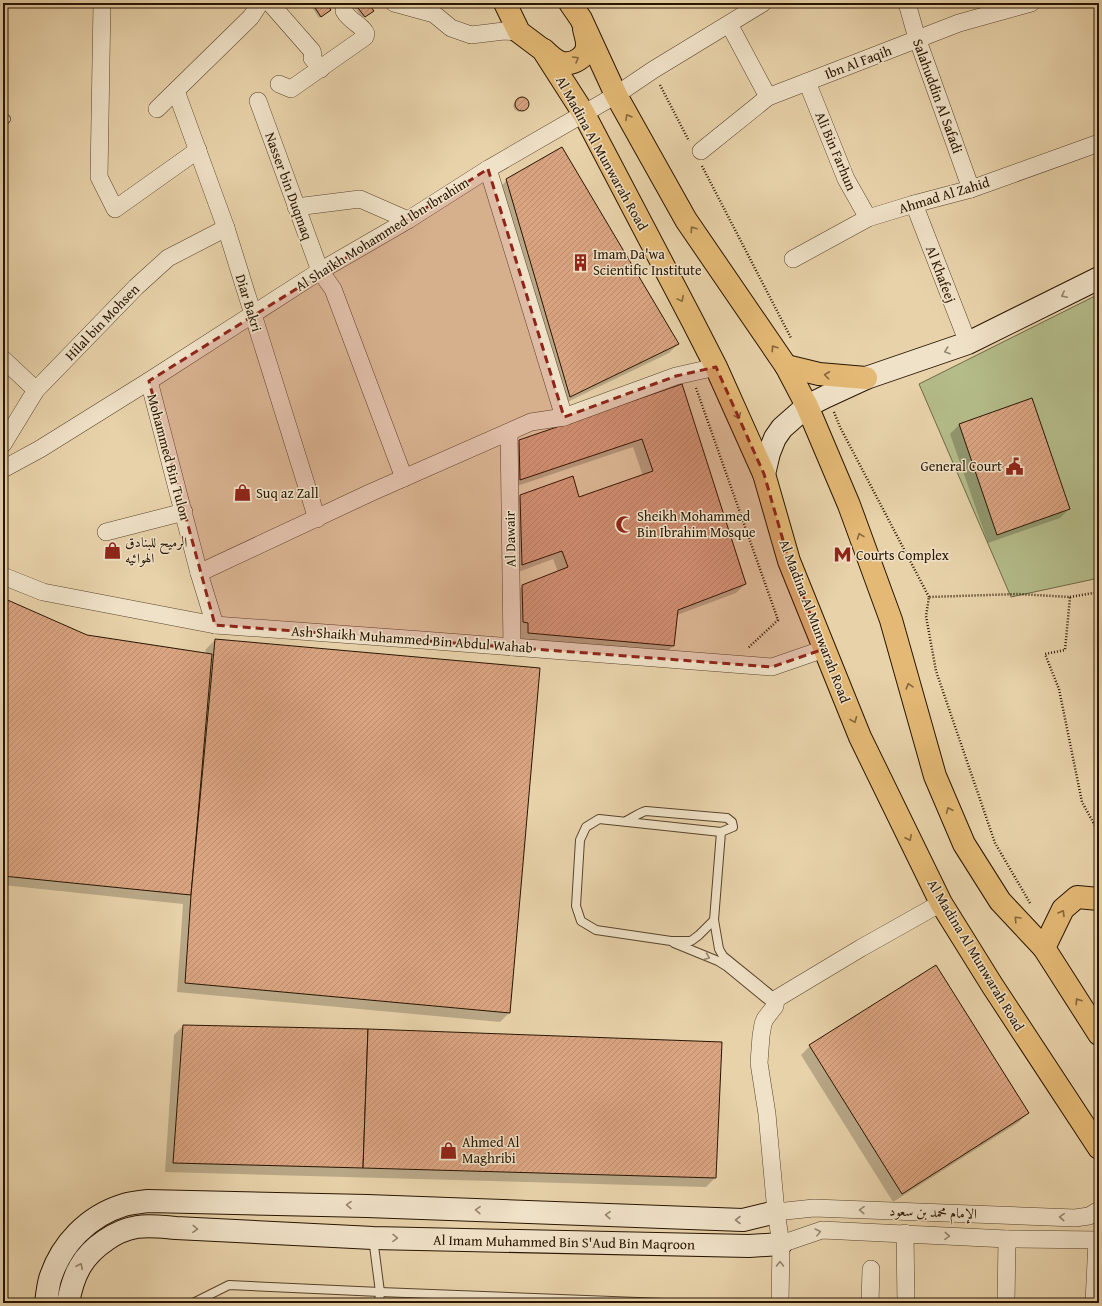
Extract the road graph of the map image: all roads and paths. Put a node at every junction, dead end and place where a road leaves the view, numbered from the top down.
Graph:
1 (102, 3) edge
2 (260, 3) edge
3 (270, 3) edge
4 (394, 3) edge
5 (505, 3) edge
6 (763, 3) edge
7 (907, 3) edge
8 (1031, 3) edge
9 (434, 9) edge
10 (344, 11) dead end
11 (576, 11) edge
12 (729, 24) junction
13 (519, 32) junction
14 (918, 39) junction
15 (543, 50) junction
16 (320, 68) junction
17 (653, 70) junction
18 (807, 82) junction
19 (279, 84) dead end
20 (176, 91) junction
21 (616, 95) junction
22 (768, 97) junction
23 (258, 101) dead end
24 (157, 109) dead end
25 (584, 114) junction
26 (1099, 143) edge
27 (198, 150) junction
28 (698, 153) junction
29 (488, 169) junction
30 (971, 189) junction
31 (914, 204) junction
32 (296, 207) junction
33 (868, 218) junction
34 (408, 220) junction
35 (226, 228) junction
36 (793, 259) dead end
37 (320, 271) junction
38 (1099, 278) edge
39 (253, 315) junction
40 (794, 343) dead end
41 (968, 344) junction
42 (3, 359) edge
43 (786, 366) junction
44 (716, 367) junction
45 (690, 372) junction
46 (866, 378) junction
47 (149, 381) junction
48 (36, 390) junction
49 (807, 406) junction
50 (564, 417) junction
51 (840, 427) dead end
52 (509, 432) junction
53 (3, 444) edge
54 (3, 469) edge
55 (764, 474) junction
56 (404, 478) junction
57 (184, 512) junction
58 (317, 519) junction
59 (106, 532) dead end
60 (199, 573) junction
61 (3, 576) edge
62 (1099, 592) edge
63 (929, 597) junction
64 (1070, 597) junction
65 (215, 625) junction
66 (512, 647) junction
67 (824, 649) junction
68 (731, 664) junction
69 (626, 821) junction
70 (721, 832) junction
71 (1099, 833) edge
72 (1099, 899) edge
73 (941, 904) junction
74 (1031, 905) dead end
75 (714, 920) junction
76 (671, 941) junction
77 (1044, 948) junction
78 (775, 1002) junction
79 (1099, 1034) edge
80 (1099, 1148) edge
81 (776, 1212) junction
82 (1096, 1214) edge
83 (905, 1233) junction
84 (373, 1238) junction
85 (1007, 1239) junction
86 (1098, 1240) edge
87 (781, 1244) junction
88 (871, 1269) dead end
89 (50, 1279) junction
90 (380, 1292) junction
91 (547, 1301) edge
92 (625, 1302) edge
93 (40, 1303) edge
94 (46, 1303) edge
95 (68, 1303) edge
96 (193, 1303) edge
97 (379, 1303) edge
98 (664, 1303) edge
99 (780, 1303) edge
100 (870, 1303) edge
101 (906, 1303) edge
102 (1006, 1303) edge
103 (1094, 1303) edge

1 - 27 street
2 - 20 street
3 - 16 street
4 - 9 street
5 - 13 main road, Al Madina Al Munwarah Road
6 - 12 street, Al Shaikh Mohammed Ibn Ibrahim
7 - 14 street, Salahuddin Al Safadi
8 - 14 street, Ibn Al Faqih
9 - 13 street
10 - 16 street
15 -> 11 main road
11 - 21 main road
12 - 17 street, Al Shaikh Mohammed Ibn Ibrahim
12 - 22 street
13 - 15 main road, Al Madina Al Munwarah Road
14 - 18 street, Ibn Al Faqih
14 - 30 street, Salahuddin Al Safadi
15 - 25 main road, Al Madina Al Munwarah Road
16 - 19 street
17 - 21 street, Al Shaikh Mohammed Ibn Ibrahim
17 - 28 path
18 - 22 street, Ibn Al Faqih
18 - 33 street, Ali Bin Farhun
20 - 24 street
20 - 27 street, Diar Bakri
21 - 25 street, Al Shaikh Mohammed Ibn Ibrahim
43 -> 21 main road
22 - 28 street, Ibn Al Faqih
23 - 32 street, Nasser bin Duqmaq
25 - 29 street, Al Shaikh Mohammed Ibn Ibrahim
25 -> 44 main road, Al Madina Al Munwarah Road
26 - 30 street, Ahmad Al Zahid
27 - 35 street, Diar Bakri
28 - 40 path
29 - 34 street, Al Shaikh Mohammed Ibn Ibrahim
29 - 50 street
30 - 31 street, Ahmad Al Zahid
31 - 33 street, Ahmad Al Zahid
31 - 41 street, Al Khafeej
32 - 34 street
32 - 37 street, Nasser bin Duqmaq
33 - 36 street, Ahmad Al Zahid
34 - 37 street, Al Shaikh Mohammed Ibn Ibrahim
35 - 39 street, Diar Bakri
35 - 48 street, Hilal bin Mohsen
37 - 39 street, Al Shaikh Mohammed Ibn Ibrahim
37 - 56 street, Nasser bin Duqmaq
38 -> 41 street
39 - 47 street, Al Shaikh Mohammed Ibn Ibrahim
39 - 58 street, Diar Bakri
41 -> 46 street
42 - 48 street
46 -> 43 main road
43 - 49 main road
44 - 45 street
44 -> 55 main road, Al Madina Al Munwarah Road
45 - 50 street
45 - 68 path
46 - 49 street
47 - 54 street, Al Shaikh Mohammed Ibn Ibrahim
47 - 57 street, Mohammed Bin Tulon
48 - 53 street, Hilal bin Mohsen
49 - 55 street
77 -> 49 main road
50 - 52 street
51 - 63 path
52 - 56 street
52 - 66 street, Al Dawair
55 - 67 main road, Al Madina Al Munwarah Road
56 - 58 street
57 - 59 street
57 - 60 street, Mohammed Bin Tulon
58 - 60 street
60 - 65 street, Mohammed Bin Tulon
61 - 65 street, Ash Shaikh Muhammed Bin Abdul Wahab
62 - 64 path
63 - 64 path
63 - 74 path
64 - 71 path
65 - 66 street, Ash Shaikh Muhammed Bin Abdul Wahab
66 - 68 street, Ash Shaikh Muhammed Bin Abdul Wahab
67 - 68 street, Ash Shaikh Muhammed Bin Abdul Wahab
67 -> 73 main road, Al Madina Al Munwarah Road
69 - 70 lane
69 - 70 lane
69 - 76 lane
70 - 75 lane
77 -> 72 main road
73 - 78 street
73 - 80 main road, Al Madina Al Munwarah Road
75 - 76 lane
75 - 78 lane
76 -> 78 lane
79 -> 77 main road
78 - 81 street
82 -> 81 street, الإمام محمد بن سعود
81 - 87 street
81 -> 89 street, Al Imam Muhammed Bin S'Aud Bin Maqroon
83 -> 85 street, Al Imam Muhammed Bin S'Aud Bin Maqroon
87 -> 83 street, Al Imam Muhammed Bin S'Aud Bin Maqroon
83 - 101 street
84 -> 87 street, Al Imam Muhammed Bin S'Aud Bin Maqroon
84 - 90 lane
95 -> 84 street, Al Imam Muhammed Bin S'Aud Bin Maqroon
85 - 86 street, Al Imam Muhammed Bin S'Aud Bin Maqroon
85 - 102 street
86 - 103 street
99 -> 87 street
88 - 100 street
89 - 93 lane
89 - 94 street, Al Imam Muhammed Bin S'Aud Bin Maqroon
90 - 91 lane
90 - 96 lane
90 - 97 lane
91 - 92 lane
92 - 98 lane

